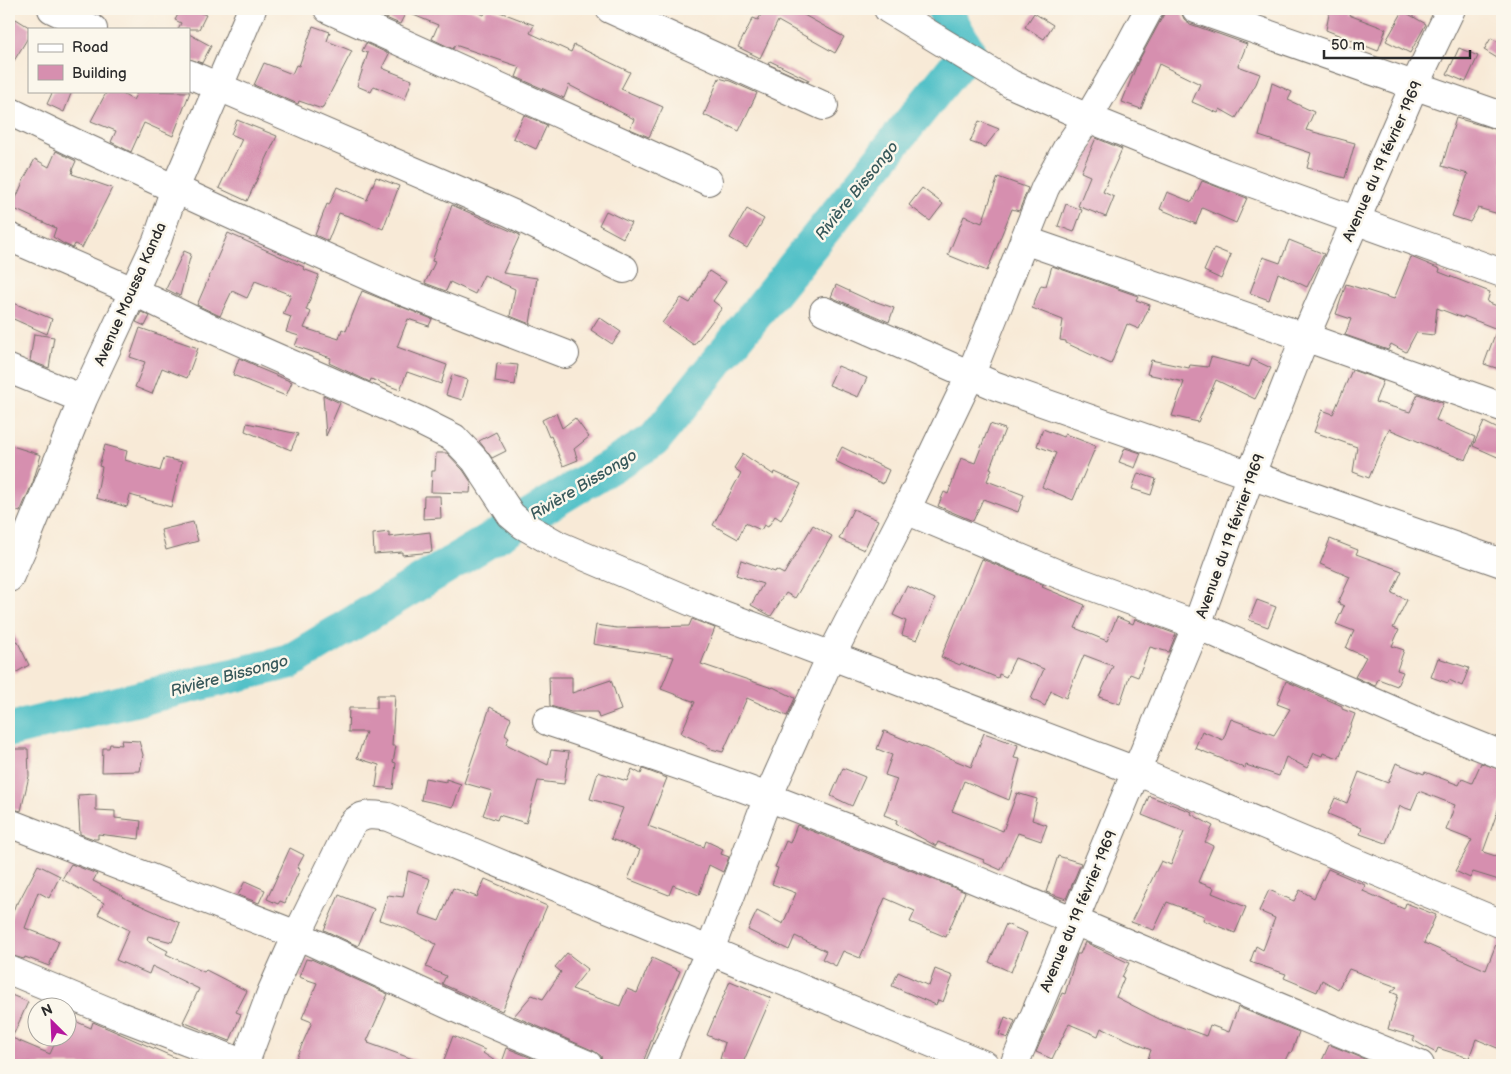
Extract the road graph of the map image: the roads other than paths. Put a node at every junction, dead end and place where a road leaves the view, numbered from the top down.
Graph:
1 (52, 9) edge
2 (252, 9) edge
3 (328, 9) edge
4 (610, 9) edge
5 (888, 9) edge
6 (1148, 9) edge
7 (1196, 9) edge
8 (1451, 9) edge
9 (91, 28) edge
10 (190, 74) edge
11 (218, 86) junction
12 (1414, 86) junction
13 (824, 106) dead end
14 (9, 111) edge
15 (1502, 116) edge
16 (1088, 118) junction
17 (708, 180) dead end
18 (175, 188) junction
19 (1356, 219) junction
20 (9, 237) edge
21 (1024, 240) junction
22 (624, 269) dead end
23 (1502, 273) edge
24 (134, 291) junction
25 (824, 311) dead end
26 (1305, 336) junction
27 (565, 354) dead end
28 (9, 369) edge
29 (970, 376) junction
30 (83, 398) junction
31 (1502, 408) edge
32 (1251, 474) junction
33 (906, 510) junction
34 (17, 539) edge
35 (1502, 563) edge
36 (9, 578) edge
37 (1197, 625) junction
38 (831, 656) junction
39 (548, 721) dead end
40 (1502, 756) edge
41 (1136, 771) junction
42 (768, 797) junction
43 (9, 823) edge
44 (1075, 921) junction
45 (1502, 924) edge
46 (297, 935) junction
47 (710, 950) junction
48 (9, 970) edge
49 (245, 1065) edge
50 (588, 1065) edge
51 (660, 1065) edge
52 (985, 1065) edge
53 (1014, 1065) edge
54 (1420, 1065) edge

1 - 9 street
2 - 11 street, Avenue Moussa Kanda
3 - 17 street
4 - 13 street
5 - 16 street
6 - 16 street
7 - 12 street
8 - 12 street, Avenue du 19 février 1969
10 - 11 street
11 - 18 street, Avenue Moussa Kanda
11 - 22 street
12 - 15 street
12 - 19 street, Avenue du 19 février 1969
14 - 18 street
16 - 19 street
16 - 21 street
18 - 24 street, Avenue Moussa Kanda
18 - 27 street
19 - 23 street
19 - 26 street, Avenue du 19 février 1969
20 - 24 street
21 - 26 street
21 - 29 street
24 - 30 street, Avenue Moussa Kanda
24 - 38 street
25 - 29 street
26 - 31 street
26 - 32 street, Avenue du 19 février 1969
28 - 30 street
29 - 32 street
29 - 33 street
30 - 34 street, Avenue Moussa Kanda
32 - 35 street
32 - 37 street, Avenue du 19 février 1969
33 - 37 street
33 - 38 street
34 - 36 street, Avenue Moussa Kanda
37 - 40 street
37 - 41 street, Avenue du 19 février 1969
38 - 41 street
38 - 42 street
39 - 42 street
41 - 44 street, Avenue du 19 février 1969
41 - 45 street
42 - 44 street
42 - 47 street
43 - 46 street
44 - 53 street, Avenue du 19 février 1969
44 - 54 street
46 - 47 street
46 - 49 street
46 - 50 street
47 - 51 street
47 - 52 street
48 - 49 street

